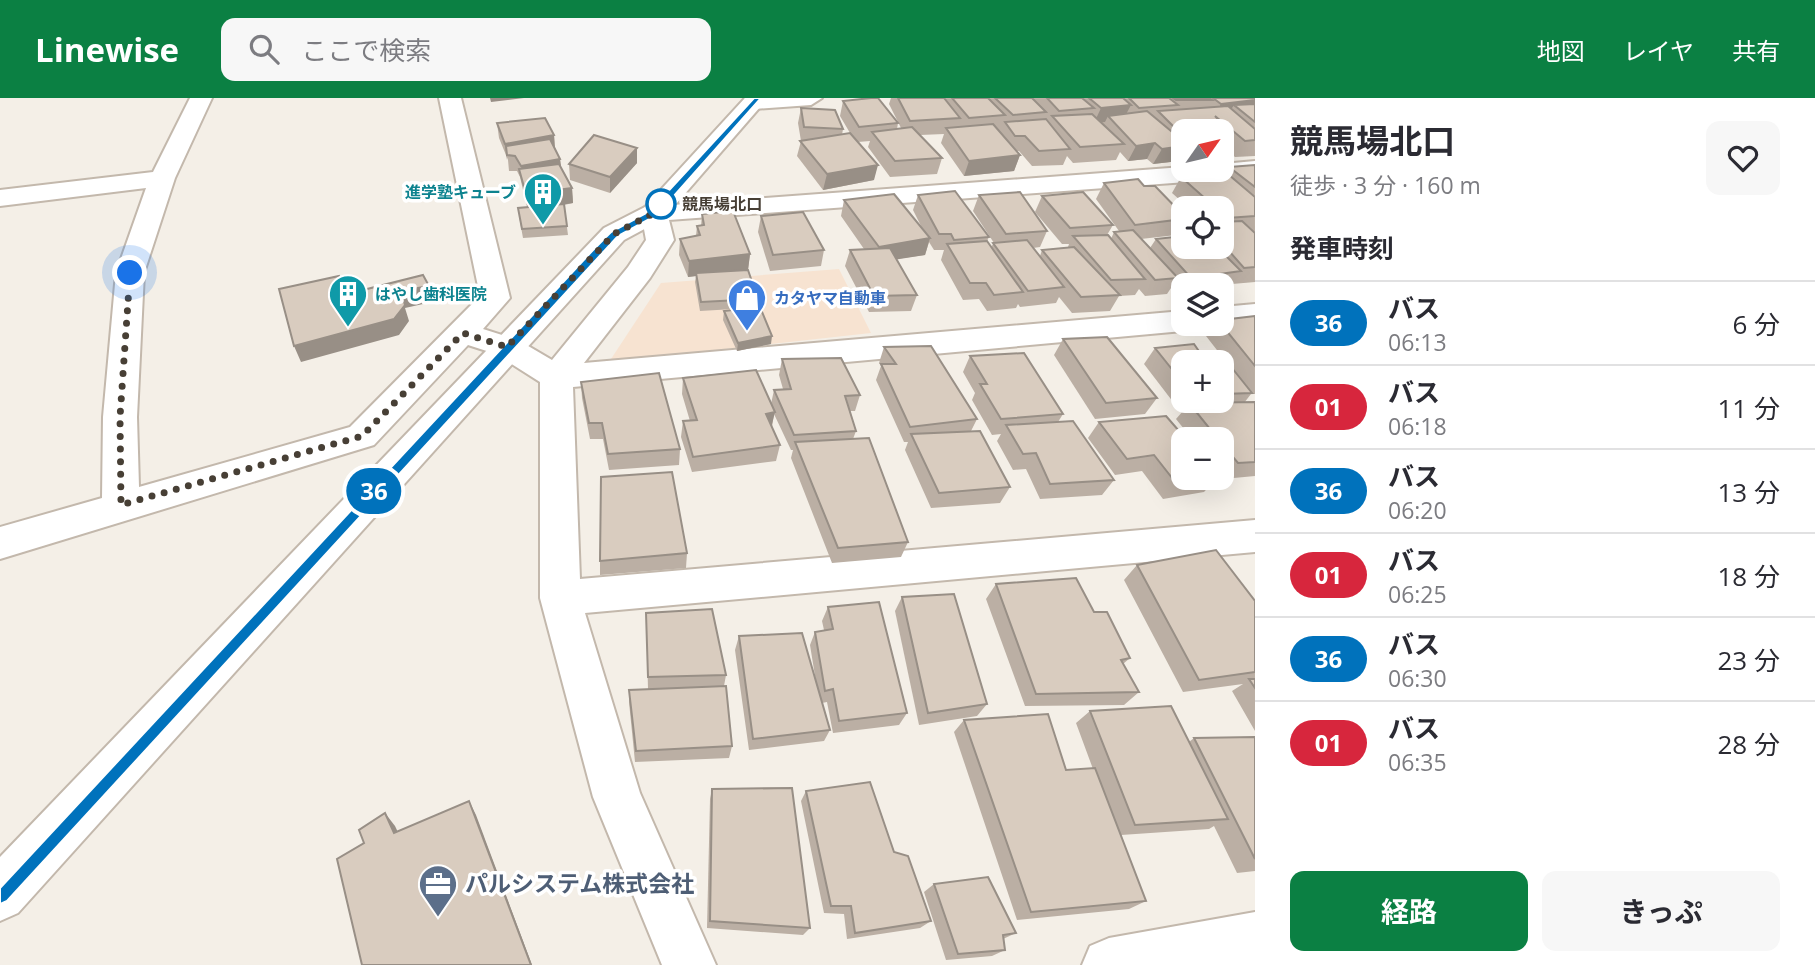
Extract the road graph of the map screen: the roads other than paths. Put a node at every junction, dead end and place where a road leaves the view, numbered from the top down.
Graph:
1 (201, 98) edge
2 (450, 98) edge
3 (811, 98) edge
4 (755, 100) edge
5 (1255, 169) edge
6 (162, 178) junction
7 (0, 198) edge
8 (654, 213) junction
9 (1255, 314) edge
10 (1234, 316) edge
11 (1171, 322) edge
12 (463, 333) junction
13 (507, 347) junction
14 (556, 377) junction
15 (121, 505) junction
16 (1255, 536) edge
17 (0, 543) edge
18 (560, 598) junction
19 (22, 851) edge
20 (0, 895) edge
21 (1255, 939) edge
22 (689, 965) edge
23 (1109, 965) edge

1 - 6 street
2 - 12 street
3 - 4 street
4 - 8 street
5 - 8 street
6 - 7 street
6 - 15 street
8 - 13 street
8 - 14 street
9 - 10 street
11 - 14 street
12 - 13 street
12 - 15 street
13 - 14 street
13 - 19 street
14 - 18 street
15 - 17 street
16 - 18 street
18 - 22 street
19 - 20 street
21 - 23 street

